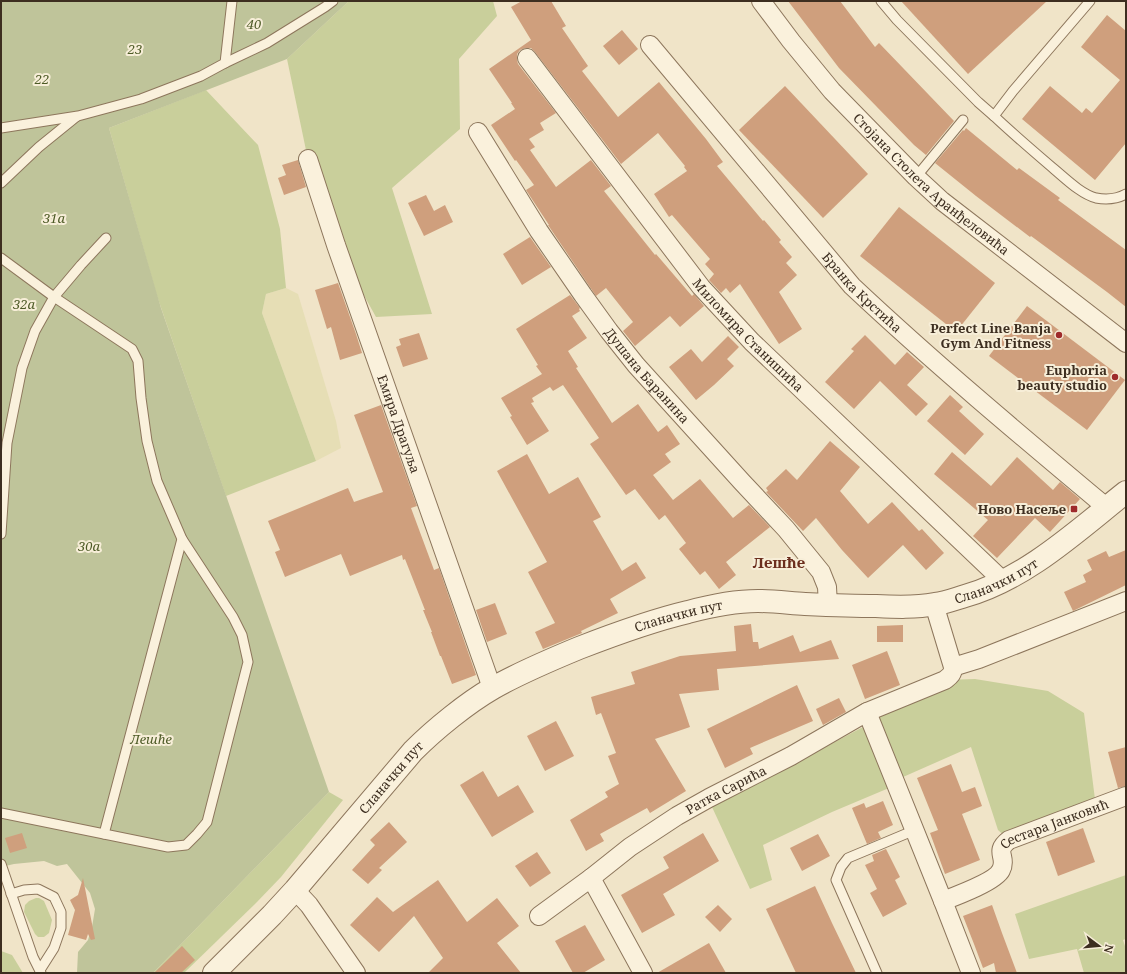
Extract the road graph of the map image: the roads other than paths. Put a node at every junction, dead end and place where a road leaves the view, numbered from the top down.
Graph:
1 (232, 1) edge
2 (333, 1) edge
3 (761, 1) edge
4 (881, 1) edge
5 (1090, 1) edge
6 (650, 45) dead end
7 (527, 58) dead end
8 (225, 63) junction
9 (78, 116) junction
10 (994, 116) junction
11 (963, 120) dead end
12 (1, 128) edge
13 (478, 132) dead end
14 (308, 159) dead end
15 (916, 177) junction
16 (1, 183) edge
17 (1126, 194) edge
18 (106, 238) dead end
19 (1, 258) edge
20 (54, 297) junction
21 (1126, 343) edge
22 (4, 453) edge
23 (1126, 492) edge
24 (1106, 508) junction
25 (1, 534) edge
26 (182, 540) junction
27 (1002, 581) junction
28 (1126, 602) edge
29 (934, 604) junction
30 (828, 605) junction
31 (953, 667) junction
32 (492, 688) junction
33 (867, 712) junction
34 (1126, 796) edge
35 (1, 812) edge
36 (915, 830) junction
37 (104, 834) junction
38 (1, 864) edge
39 (591, 878) junction
40 (295, 890) junction
41 (11, 894) junction
42 (944, 901) junction
43 (539, 916) dead end
44 (40, 971) edge
45 (214, 973) edge
46 (356, 973) edge
47 (643, 973) edge
48 (877, 973) edge
49 (971, 973) edge

1 - 8 lane
2 - 8 lane
3 - 15 street, Стојана Столета Аранђеловића
4 - 10 lane
5 - 10 lane
6 - 24 street, Бранка Крстића
7 - 27 street, Миломира Станишића
8 - 9 lane
9 - 12 lane
9 - 16 lane
10 - 17 lane
11 - 15 lane
13 - 30 street, Душана Баранина
14 - 32 street, Емира Драгуља
15 - 21 street, Стојана Столета Аранђеловића
18 - 20 lane
19 - 20 lane
20 - 22 lane
20 - 26 lane
22 - 25 lane
23 - 24 street, Сланачки пут
24 - 27 street, Сланачки пут
26 - 37 lane
26 - 37 lane
27 - 29 street, Сланачки пут
28 - 31 street
29 - 30 street, Сланачки пут
29 - 31 street
30 - 32 street, Сланачки пут
31 - 33 street, Ратка Сарића
32 - 40 street, Сланачки пут
33 - 36 street
33 - 39 street, Ратка Сарића
34 - 42 street, Сестара Јанковић
35 - 37 lane
36 - 42 street
36 - 48 lane
38 - 41 lane
39 - 43 street, Ратка Сарића
39 - 47 street
40 - 45 street, Сланачки пут
40 - 46 street
41 - 44 lane
41 - 44 lane
42 - 49 street

